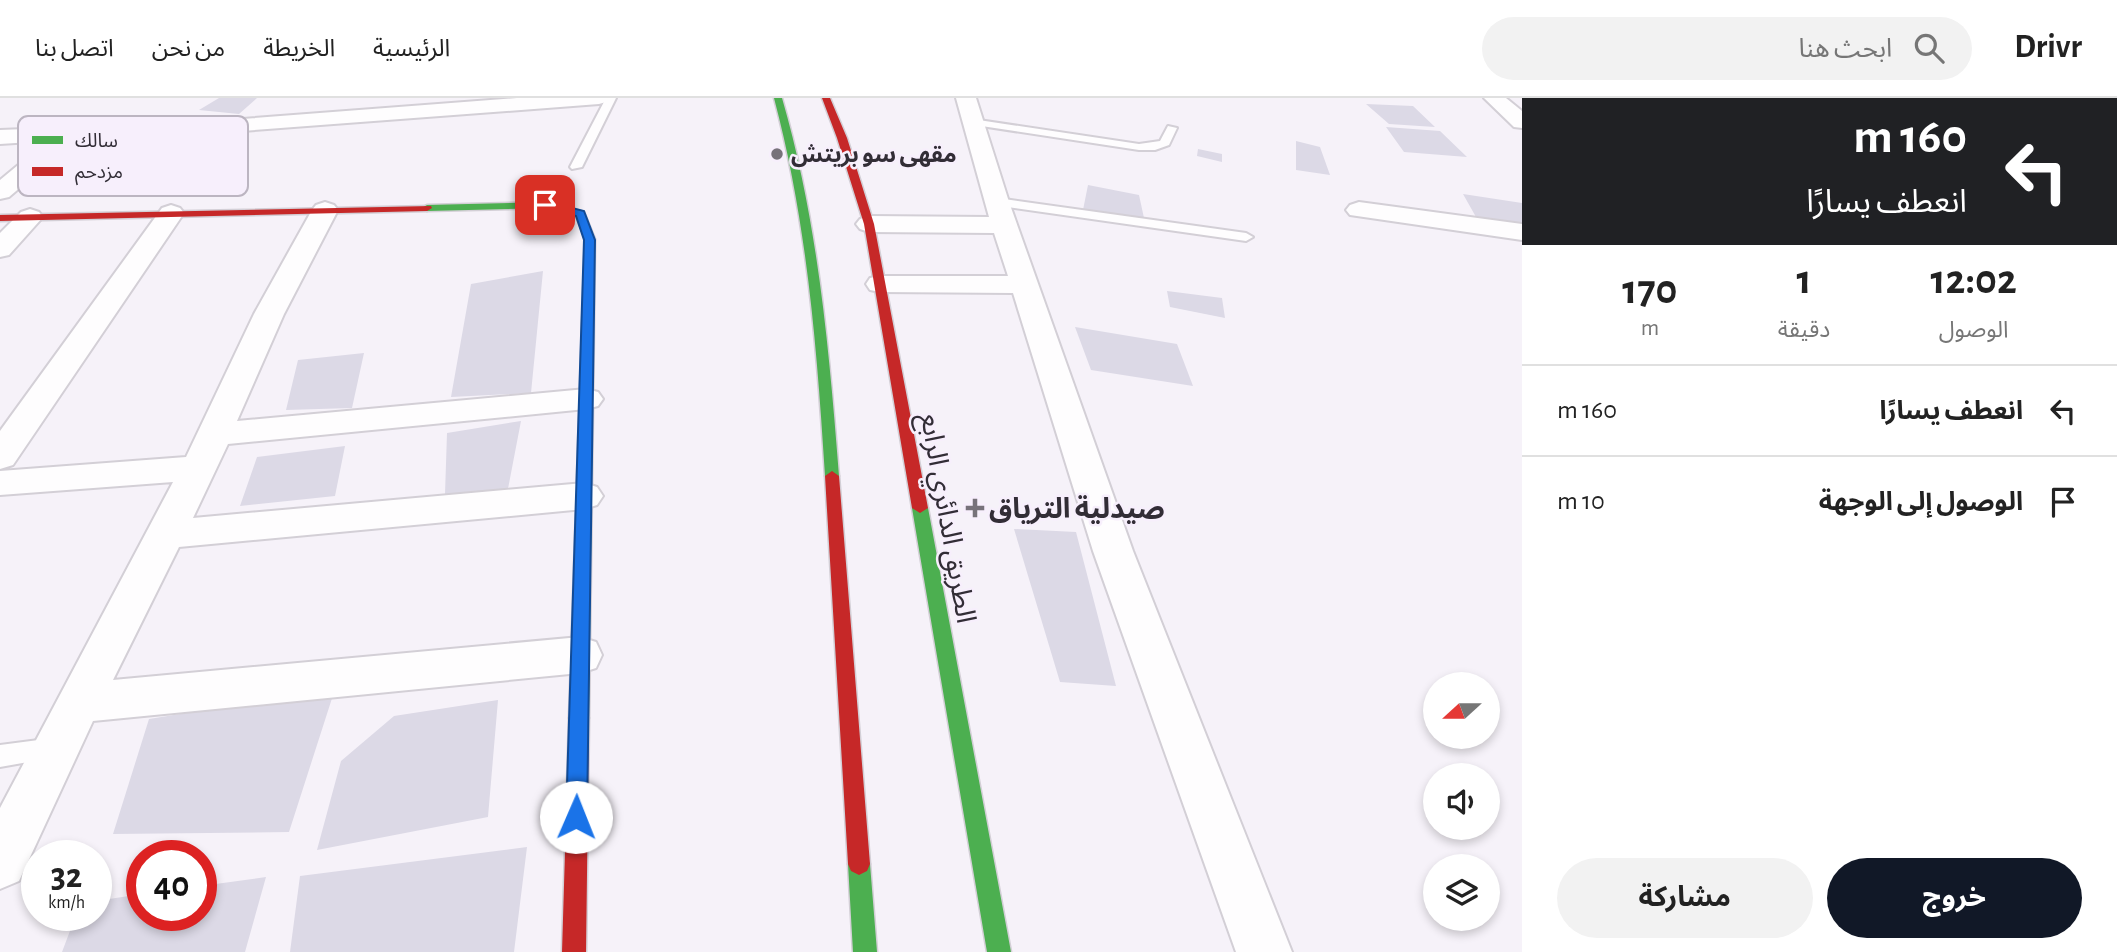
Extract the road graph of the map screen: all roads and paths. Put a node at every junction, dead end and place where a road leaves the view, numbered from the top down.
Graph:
1 (284, 98) edge
2 (599, 98) edge
3 (611, 98) edge
4 (778, 98) edge
5 (826, 98) edge
6 (1494, 98) edge
7 (969, 110) edge
8 (1519, 117) edge
9 (248, 124) edge
10 (256, 124) junction
11 (1172, 128) dead end
12 (18, 136) edge
13 (0, 137) edge
14 (576, 167) dead end
15 (18, 177) edge
16 (0, 192) edge
17 (1359, 209) dead end
18 (325, 210) junction
19 (171, 213) junction
20 (1001, 214) junction
21 (30, 217) junction
22 (0, 218) edge
23 (869, 224) junction
24 (1522, 232) edge
25 (1246, 237) dead end
26 (0, 249) edge
27 (880, 284) junction
28 (1025, 285) junction
29 (586, 399) junction
30 (215, 433) junction
31 (0, 457) edge
32 (199, 468) junction
33 (0, 483) edge
34 (584, 496) junction
35 (165, 534) junction
36 (580, 655) junction
37 (78, 703) junction
38 (55, 749) junction
39 (0, 756) edge
40 (0, 863) edge
41 (573, 952) edge
42 (865, 952) edge
43 (999, 952) edge
44 (1264, 952) edge

1 - 10 street
2 - 10 street
3 - 14 lane
4 - 42 main road
5 - 23 main road, الطريق الدائري الرابع
6 - 8 street
7 - 11 lane
7 - 20 street
9 - 10 street
12 - 13 street
15 - 16 street
17 - 24 street
18 - 19 main road
18 - 29 main road
18 - 30 street
19 - 21 main road
19 - 31 street
20 - 23 street
20 - 25 lane
20 - 28 street
21 - 22 main road
21 - 26 street
23 - 27 main road, الطريق الدائري الرابع
27 - 28 street
27 - 43 main road, الطريق الدائري الرابع
28 - 44 street
29 - 30 street
29 - 34 main road
30 - 32 street
32 - 33 street
32 - 35 street
34 - 35 street
34 - 36 main road
35 - 37 street
36 - 37 street
36 - 41 main road
37 - 38 street
38 - 39 lane
38 - 40 street

